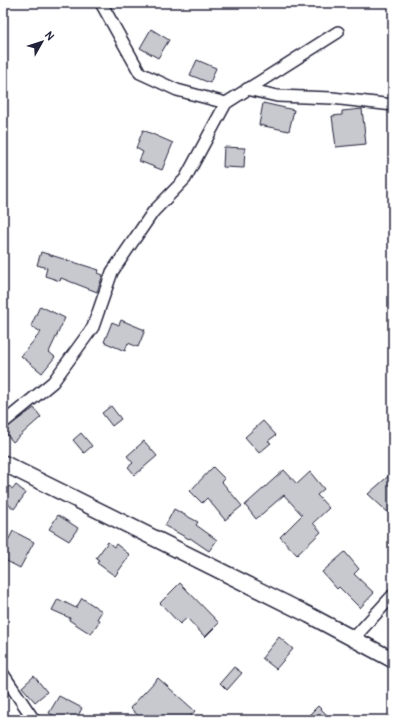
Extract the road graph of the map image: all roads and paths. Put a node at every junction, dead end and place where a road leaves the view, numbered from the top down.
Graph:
1 (101, 3) edge
2 (338, 32) dead end
3 (247, 89) junction
4 (226, 103) junction
5 (393, 105) edge
6 (3, 423) edge
7 (3, 463) edge
8 (393, 595) edge
9 (353, 639) junction
10 (393, 660) edge
11 (3, 674) edge
12 (34, 720) edge

1 - 4 street
2 - 3 street
3 - 4 street
3 - 5 street
4 - 6 street
7 - 9 street
8 - 9 street
9 - 10 street
11 - 12 street

